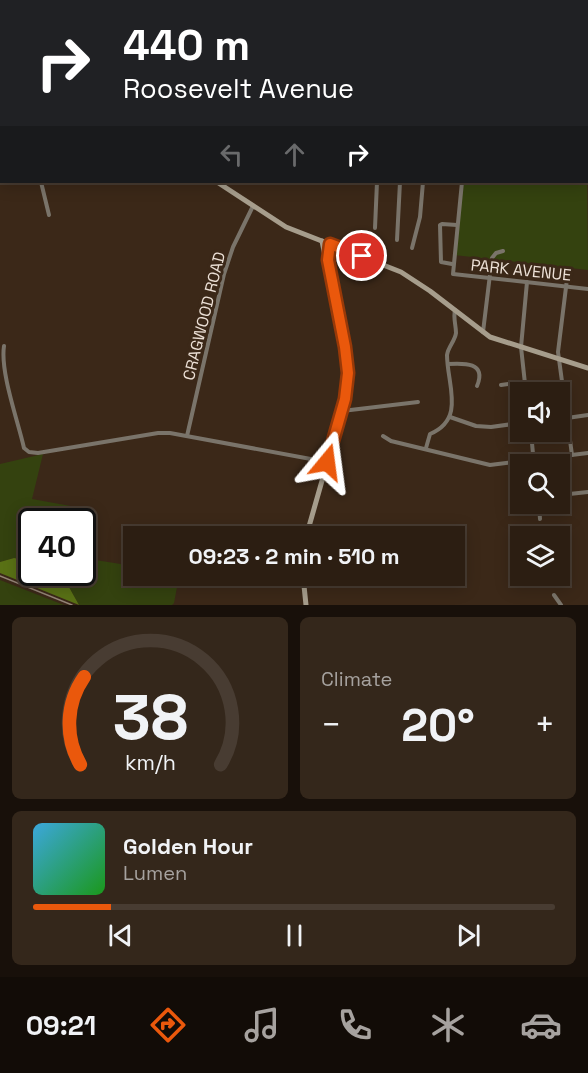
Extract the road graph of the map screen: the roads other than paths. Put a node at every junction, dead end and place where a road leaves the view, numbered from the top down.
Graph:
1 (41, 183) edge
2 (377, 183) edge
3 (400, 183) edge
4 (423, 183) edge
5 (462, 183) edge
6 (227, 184) edge
7 (253, 206) junction
8 (49, 215) dead end
9 (457, 225) junction
10 (375, 228) dead end
11 (397, 240) dead end
12 (322, 241) junction
13 (330, 244) junction
14 (412, 248) dead end
15 (503, 251) dead end
16 (328, 260) junction
17 (452, 264) junction
18 (567, 272) dead end
19 (489, 278) junction
20 (527, 282) junction
21 (566, 287) junction
22 (588, 289) edge
23 (455, 310) junction
24 (483, 333) junction
25 (4, 346) dead end
26 (521, 347) junction
27 (560, 359) junction
28 (448, 364) junction
29 (588, 368) edge
30 (524, 382) edge
31 (562, 382) edge
32 (510, 384) edge
33 (501, 385) dead end
34 (477, 386) dead end
35 (418, 402) dead end
36 (342, 411) junction
37 (588, 415) edge
38 (450, 417) junction
39 (570, 417) edge
40 (510, 424) edge
41 (187, 436) junction
42 (383, 436) dead end
43 (570, 442) edge
44 (426, 448) junction
45 (588, 453) edge
46 (572, 455) joint
47 (327, 462) junction
48 (510, 464) edge
49 (588, 492) edge
50 (570, 494) edge
51 (540, 514) edge
52 (540, 519) dead end
53 (309, 526) edge
54 (304, 586) edge
55 (554, 595) dead end
56 (306, 605) edge
57 (561, 605) edge

1 - 8 street
2 - 10 street
3 - 11 street
4 - 14 street
5 - 9 street
6 - 7 main road
7 - 12 main road
7 - 41 street, CRAGWOOD ROAD
9 - 17 street
9 - 17 street
12 - 13 main road
12 - 16 main road
13 - 16 main road
13 - 23 main road
15 - 19 street
16 - 36 main road
17 - 19 street, PARK AVENUE
18 - 21 street
19 - 20 street, PARK AVENUE
19 - 24 street
20 - 21 street, PARK AVENUE
20 - 26 street
21 - 22 street, PARK AVENUE
21 - 27 street
23 - 24 main road
23 - 28 street
24 - 26 main road
25 - 41 street
26 - 27 main road
26 - 30 street
27 - 29 main road
27 - 31 street
28 - 34 street
28 - 38 street
32 - 33 street
35 - 36 street
36 - 47 main road
37 - 39 street
38 - 40 street
38 - 44 street
41 - 47 street
42 - 44 street
43 - 46 street
44 - 48 street
45 - 46 street
47 - 53 main road
49 - 50 street
51 - 52 street
54 - 56 main road
55 - 57 street

